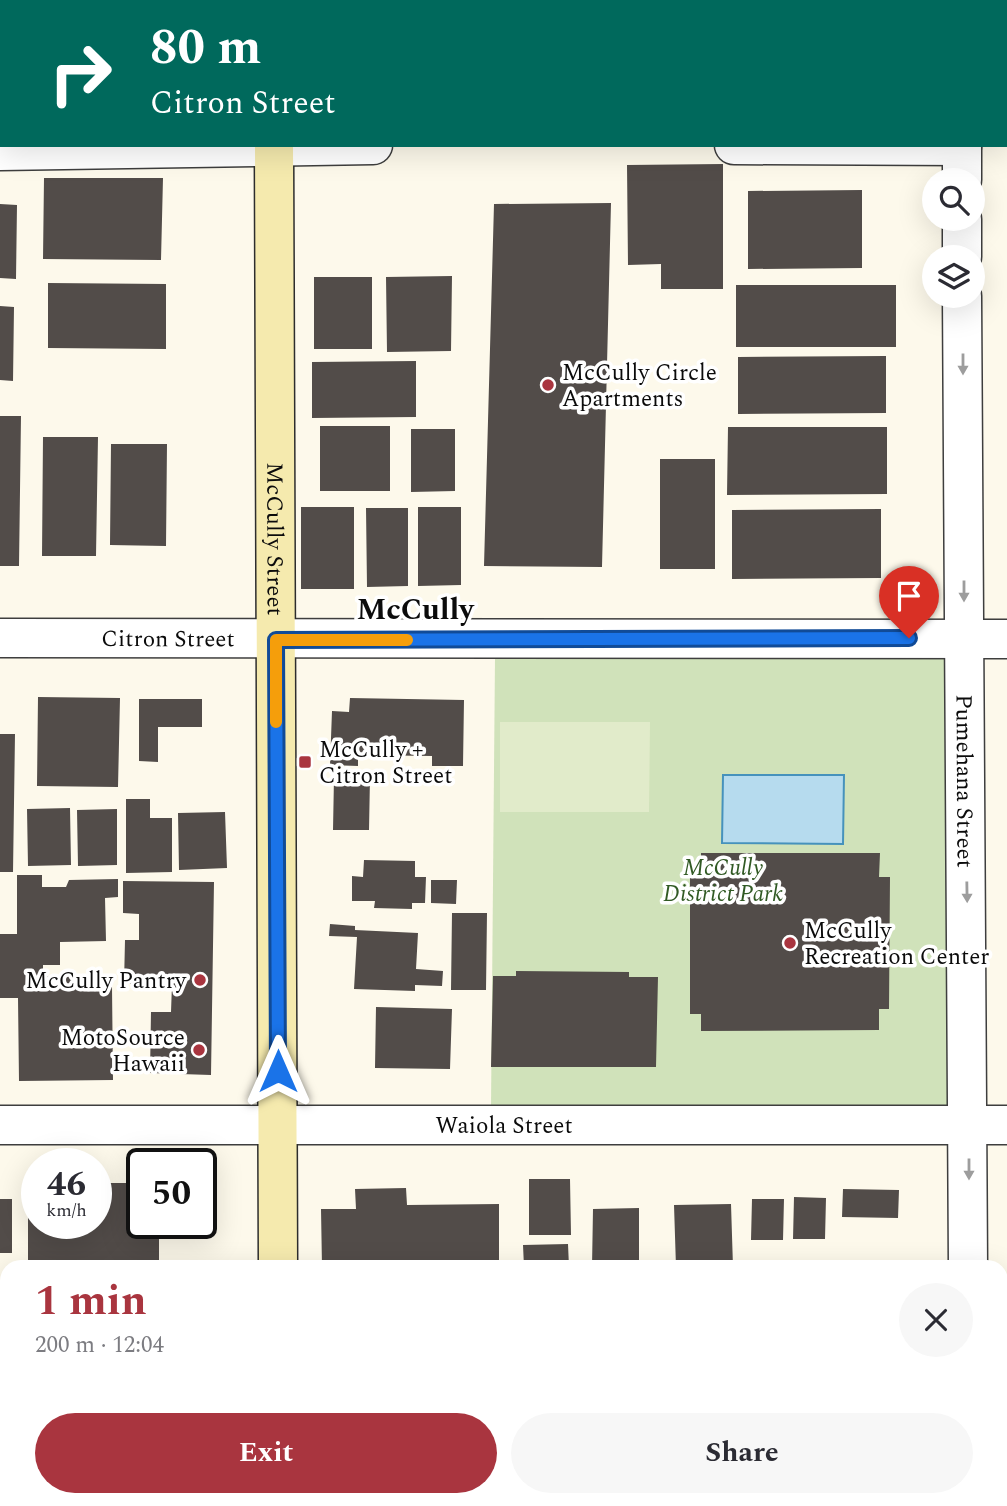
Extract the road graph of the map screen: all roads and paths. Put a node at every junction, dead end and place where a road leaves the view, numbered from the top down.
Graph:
1 (219, 147) edge
2 (274, 147) edge
3 (772, 147) edge
4 (0, 151) edge
5 (962, 157) edge
6 (962, 308) edge
7 (0, 638) edge
8 (964, 638) junction
9 (1007, 639) edge
10 (276, 640) junction
11 (970, 1124) junction
12 (0, 1125) edge
13 (1007, 1125) edge
14 (278, 1127) junction
15 (278, 1260) edge
16 (968, 1260) edge

1 - 4 street
2 - 10 main road, McCully Street
3 - 5 street
6 -> 8 street, Pumehana Street
7 - 10 street, Citron Street
8 - 9 street, Citron Street
8 - 10 street, Citron Street
8 -> 11 street, Pumehana Street
10 - 14 main road, McCully Street
11 - 13 street, Waiola Street
11 - 14 street, Waiola Street
11 -> 16 street, Pumehana Street
12 - 14 street, Waiola Street
14 - 15 main road, McCully Street

